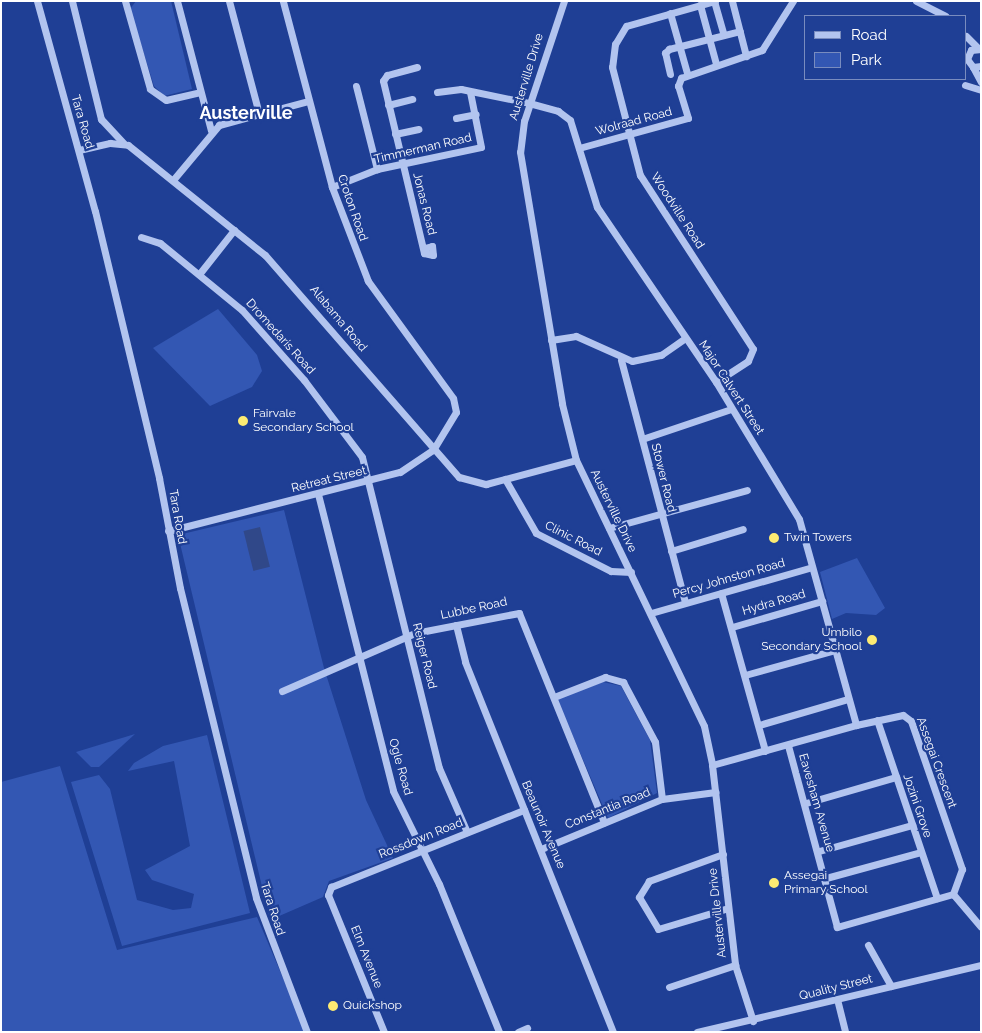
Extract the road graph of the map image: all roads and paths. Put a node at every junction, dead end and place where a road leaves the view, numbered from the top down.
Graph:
1 (37, 1) edge
2 (72, 1) edge
3 (125, 1) edge
4 (178, 1) edge
5 (229, 1) edge
6 (283, 1) edge
7 (564, 1) edge
8 (679, 1) edge
9 (715, 1) edge
10 (732, 1) edge
11 (916, 1) edge
12 (791, 2) edge
13 (700, 5) junction
14 (681, 10) junction
15 (670, 13) junction
16 (943, 15) edge
17 (740, 31) junction
18 (724, 35) junction
19 (967, 37) edge
20 (709, 38) junction
21 (680, 47) junction
22 (980, 49) edge
23 (967, 52) edge
24 (746, 56) junction
25 (716, 64) junction
26 (977, 66) edge
27 (417, 67) dead end
28 (687, 73) junction
29 (670, 74) dead end
30 (981, 82) edge
31 (965, 85) dead end
32 (356, 86) dead end
33 (981, 90) edge
34 (200, 92) junction
35 (437, 92) dead end
36 (470, 92) junction
37 (488, 97) junction
38 (412, 100) dead end
39 (308, 101) junction
40 (529, 103) junction
41 (388, 105) junction
42 (475, 111) junction
43 (259, 114) junction
44 (456, 118) dead end
45 (418, 129) dead end
46 (211, 131) junction
47 (395, 134) junction
48 (628, 136) junction
49 (122, 143) junction
50 (579, 148) junction
51 (79, 150) junction
52 (403, 165) junction
53 (377, 169) junction
54 (173, 180) junction
55 (332, 187) junction
56 (234, 230) junction
57 (142, 237) dead end
58 (424, 248) dead end
59 (200, 274) junction
60 (685, 338) junction
61 (551, 340) junction
62 (621, 360) junction
63 (716, 382) junction
64 (453, 398) joint
65 (731, 409) junction
66 (642, 440) junction
67 (433, 450) junction
68 (576, 460) junction
69 (505, 479) junction
70 (368, 482) junction
71 (748, 490) dead end
72 (318, 494) junction
73 (661, 514) junction
74 (609, 528) junction
75 (744, 529) dead end
76 (168, 531) junction
77 (671, 551) junction
78 (812, 567) junction
79 (631, 572) junction
80 (721, 593) junction
81 (822, 601) junction
82 (685, 602) junction
83 (651, 613) junction
84 (456, 625) junction
85 (732, 627) junction
86 (407, 637) junction
87 (835, 650) junction
88 (360, 656) junction
89 (745, 675) junction
90 (282, 691) dead end
91 (554, 697) junction
92 (848, 699) junction
93 (877, 720) junction
94 (759, 725) junction
95 (856, 725) junction
96 (788, 745) junction
97 (765, 751) junction
98 (712, 765) junction
99 (896, 778) junction
100 (716, 792) junction
101 (662, 799) junction
102 (806, 803) junction
103 (524, 810) junction
104 (604, 822) junction
105 (912, 825) junction
106 (467, 832) junction
107 (541, 849) junction
108 (819, 851) junction
109 (421, 852) junction
110 (921, 852) junction
111 (723, 854) junction
112 (826, 878) junction
113 (329, 891) joint
114 (953, 894) junction
115 (937, 898) junction
116 (728, 908) junction
117 (981, 927) edge
118 (868, 945) dead end
119 (735, 965) junction
120 (981, 965) edge
121 (891, 986) junction
122 (669, 987) dead end
123 (837, 999) junction
124 (753, 1022) junction
125 (527, 1028) dead end
126 (307, 1032) edge
127 (384, 1032) edge
128 (499, 1032) edge
129 (518, 1032) edge
130 (613, 1032) edge
131 (697, 1032) edge
132 (845, 1032) edge

1 - 51 street, Tara Road
2 - 49 street, Alabama Road
3 - 34 street
4 - 34 street
5 - 43 street
6 - 39 street, Croton Road
7 - 40 street, Austerville Drive
8 - 14 street
9 - 13 street, Woodville Road
9 - 18 street
10 - 17 street
11 - 16 street
12 - 24 street
13 - 14 street, Woodville Road
13 - 20 street
14 - 15 street, Woodville Road
15 - 21 street
15 - 48 street, Woodville Road
17 - 18 street
17 - 24 street
18 - 20 street
19 - 22 street
20 - 21 street
20 - 25 street
21 - 28 street
21 - 29 street
22 - 23 street
23 - 26 street
24 - 25 street
25 - 28 street
26 - 30 street
27 - 41 street, Jonas Road
28 - 48 street, Wolraad Road
31 - 33 street
32 - 53 street
34 - 46 street
35 - 36 street, Major Calvert Street
36 - 37 street, Major Calvert Street
36 - 42 street, Timmerman Road
37 - 40 street, Major Calvert Street
37 - 42 street
38 - 41 street
39 - 43 street
39 - 55 street, Croton Road
40 - 50 street, Major Calvert Street
40 - 61 street, Austerville Drive
41 - 47 street, Jonas Road
42 - 44 street
42 - 52 street, Timmerman Road
43 - 46 street
45 - 47 street
46 - 54 street
47 - 52 street, Jonas Road
48 - 50 street, Wolraad Road
48 - 63 street, Woodville Road
49 - 51 street
49 - 54 street, Alabama Road
50 - 60 street, Major Calvert Street
51 - 76 street, Tara Road
52 - 53 street, Timmerman Road
52 - 58 street, Jonas Road
53 - 55 street, Timmerman Road
54 - 56 street, Alabama Road
55 - 64 street, Croton Road
56 - 59 street
56 - 67 street, Alabama Road
57 - 59 street, Dromedaris Road
59 - 70 street, Dromedaris Road
60 - 62 street
60 - 63 street, Major Calvert Street
61 - 62 street
61 - 68 street, Austerville Drive
62 - 66 street, Stower Road
63 - 65 street, Major Calvert Street
64 - 67 street, Retreat Street
65 - 66 street
65 - 78 street, Major Calvert Street
66 - 73 street, Stower Road
67 - 69 street, Alabama Road
67 - 70 street, Retreat Street
68 - 69 street, Alabama Road
68 - 74 street, Austerville Drive
69 - 79 street, Clinic Road
70 - 72 street, Retreat Street
70 - 86 street, Reiger Road
71 - 73 street
72 - 76 street, Retreat Street
72 - 88 street, Ogle Road
73 - 74 street
73 - 77 street, Stower Road
74 - 79 street, Austerville Drive
75 - 77 street
76 - 126 street, Tara Road
77 - 82 street, Stower Road
78 - 80 street, Percy Johnston Road
78 - 81 street, Major Calvert Street
79 - 83 street, Austerville Drive
80 - 82 street, Percy Johnston Road
80 - 85 street
81 - 85 street, Hydra Road
81 - 87 street, Major Calvert Street
82 - 83 street, Percy Johnston Road
83 - 98 street, Austerville Drive
84 - 86 street, Lubbe Road
84 - 91 street, Lubbe Road
84 - 103 street, Beaunoir Avenue
85 - 89 street
86 - 88 street, Lubbe Road
86 - 106 street, Reiger Road
87 - 89 street
87 - 92 street, Major Calvert Street
88 - 90 street, Lubbe Road
88 - 109 street, Ogle Road
89 - 94 street
91 - 101 street
91 - 104 street, Lubbe Road
92 - 94 street
92 - 95 street, Major Calvert Street
93 - 95 street, Assegai Crescent
93 - 99 street, Jozini Grove
93 - 114 street, Assegai Crescent
94 - 97 street
95 - 96 street, Assegai Crescent
96 - 97 street, Assegai Crescent
96 - 102 street, Eavesham Avenue
97 - 98 street, Assegai Crescent
98 - 100 street, Austerville Drive
99 - 102 street
99 - 105 street, Jozini Grove
100 - 101 street, Constantia Road
100 - 111 street, Austerville Drive
101 - 104 street, Constantia Road
102 - 108 street, Eavesham Avenue
103 - 106 street, Rossdown Road
103 - 107 street, Beaunoir Avenue
104 - 107 street, Constantia Road
105 - 108 street
105 - 110 street, Jozini Grove
106 - 109 street, Rossdown Road
107 - 130 street, Beaunoir Avenue
108 - 112 street, Eavesham Avenue
109 - 113 street, Rossdown Road
109 - 128 street, Ogle Road
110 - 112 street
110 - 115 street, Jozini Grove
111 - 116 street, Austerville Drive
111 - 116 street
112 - 115 street, Eavesham Avenue
113 - 127 street, Elm Avenue
114 - 115 street
114 - 117 street
116 - 119 street, Austerville Drive
118 - 121 street
119 - 122 street
119 - 124 street, Austerville Drive
120 - 121 street, Quality Street
121 - 123 street, Quality Street
123 - 124 street, Quality Street
123 - 132 street
124 - 131 street, Quality Street
125 - 129 street

